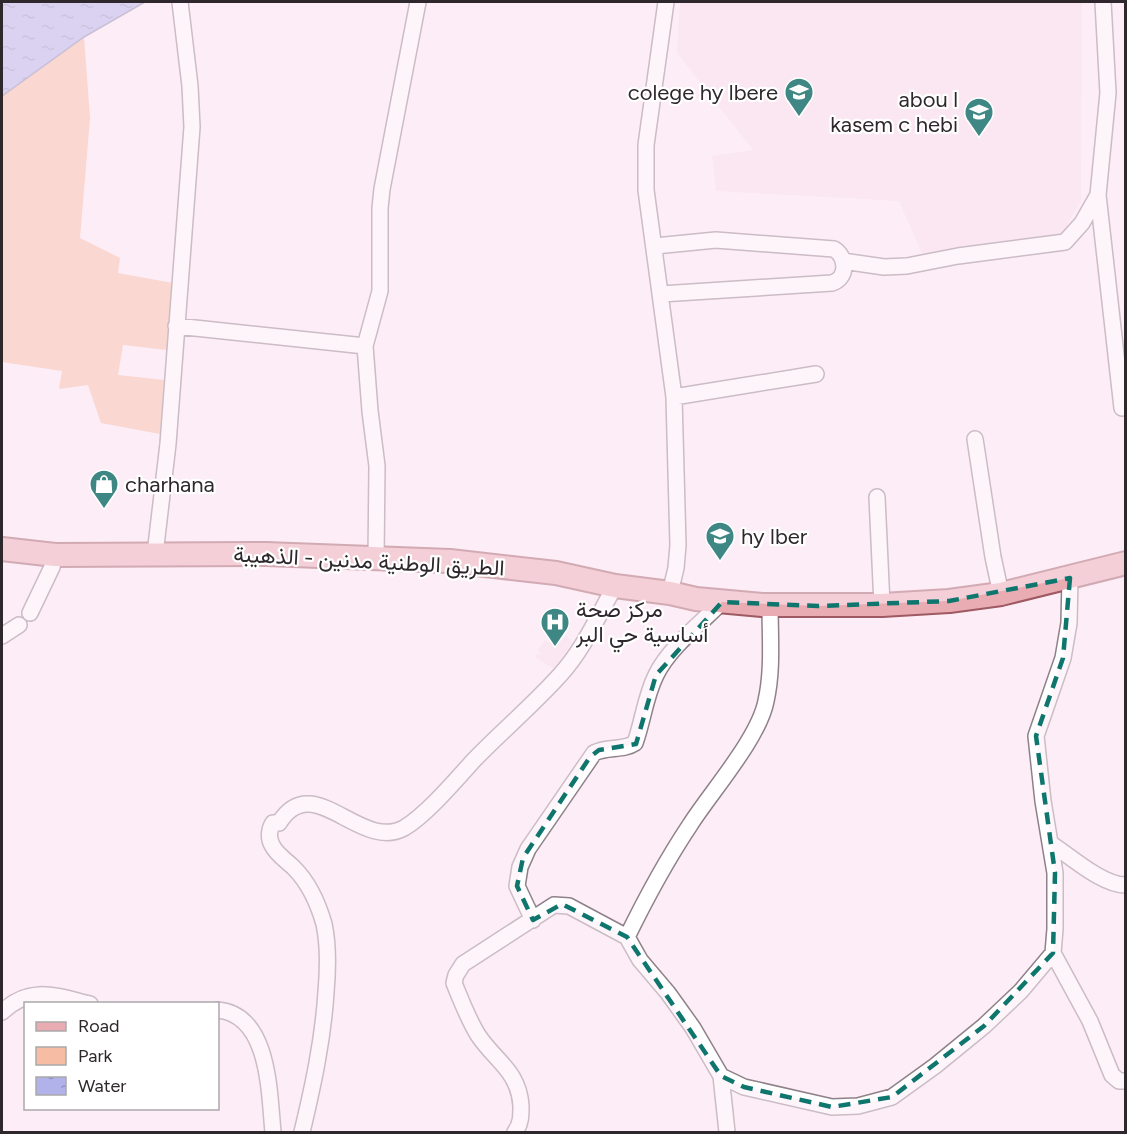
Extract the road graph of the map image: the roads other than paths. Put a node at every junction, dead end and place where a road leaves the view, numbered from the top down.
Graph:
1 (180, 2) edge
2 (418, 2) edge
3 (666, 2) edge
4 (1103, 2) edge
5 (1098, 195) junction
6 (655, 246) junction
7 (843, 261) junction
8 (661, 294) junction
9 (176, 326) junction
10 (365, 346) junction
11 (816, 374) dead end
12 (674, 397) junction
13 (1122, 408) dead end
14 (975, 439) dead end
15 (877, 497) dead end
16 (2, 549) edge
17 (155, 554) junction
18 (55, 555) junction
19 (376, 558) junction
20 (1125, 563) edge
21 (1070, 578) junction
22 (615, 586) junction
23 (670, 593) junction
24 (1001, 594) junction
25 (722, 602) junction
26 (770, 605) junction
27 (882, 605) junction
28 (30, 613) dead end
29 (19, 625) dead end
30 (2, 636) edge
31 (1050, 843) junction
32 (1125, 885) edge
33 (533, 920) junction
34 (627, 937) junction
35 (1053, 953) junction
36 (82, 1002) edge
37 (219, 1010) edge
38 (2, 1012) edge
39 (722, 1076) junction
40 (1125, 1081) edge
41 (273, 1132) edge
42 (302, 1132) edge
43 (515, 1132) edge
44 (727, 1132) edge

1 - 9 street
2 - 10 street
3 - 6 street
4 - 5 street
5 - 7 street
5 - 13 street
6 - 7 street
6 - 8 street
7 - 8 street
8 - 12 street
9 - 10 street
9 - 17 street
10 - 19 street
11 - 12 street
12 - 23 street
14 - 24 street
15 - 27 street
16 - 18 main road, الطريق الوطنية مدنين - الذهيبة
17 - 18 main road, الطريق الوطنية مدنين - الذهيبة
17 - 19 main road, الطريق الوطنية مدنين - الذهيبة
18 - 28 street
19 - 22 main road, الطريق الوطنية مدنين - الذهيبة
20 - 21 main road, الطريق الوطنية مدنين - الذهيبة
21 - 24 main road, الطريق الوطنية مدنين - الذهيبة
21 - 31 street
22 - 23 main road, الطريق الوطنية مدنين - الذهيبة
22 - 42 street
23 - 25 main road, الطريق الوطنية مدنين - الذهيبة
24 - 27 main road, الطريق الوطنية مدنين - الذهيبة
25 - 26 main road, الطريق الوطنية مدنين - الذهيبة
25 - 33 street
26 - 27 main road, الطريق الوطنية مدنين - الذهيبة
26 - 34 street
29 - 30 street
31 - 32 street
31 - 35 street
33 - 34 street
33 - 43 street
34 - 39 street
35 - 39 street
35 - 40 street
36 - 38 street
37 - 41 street
39 - 44 street

